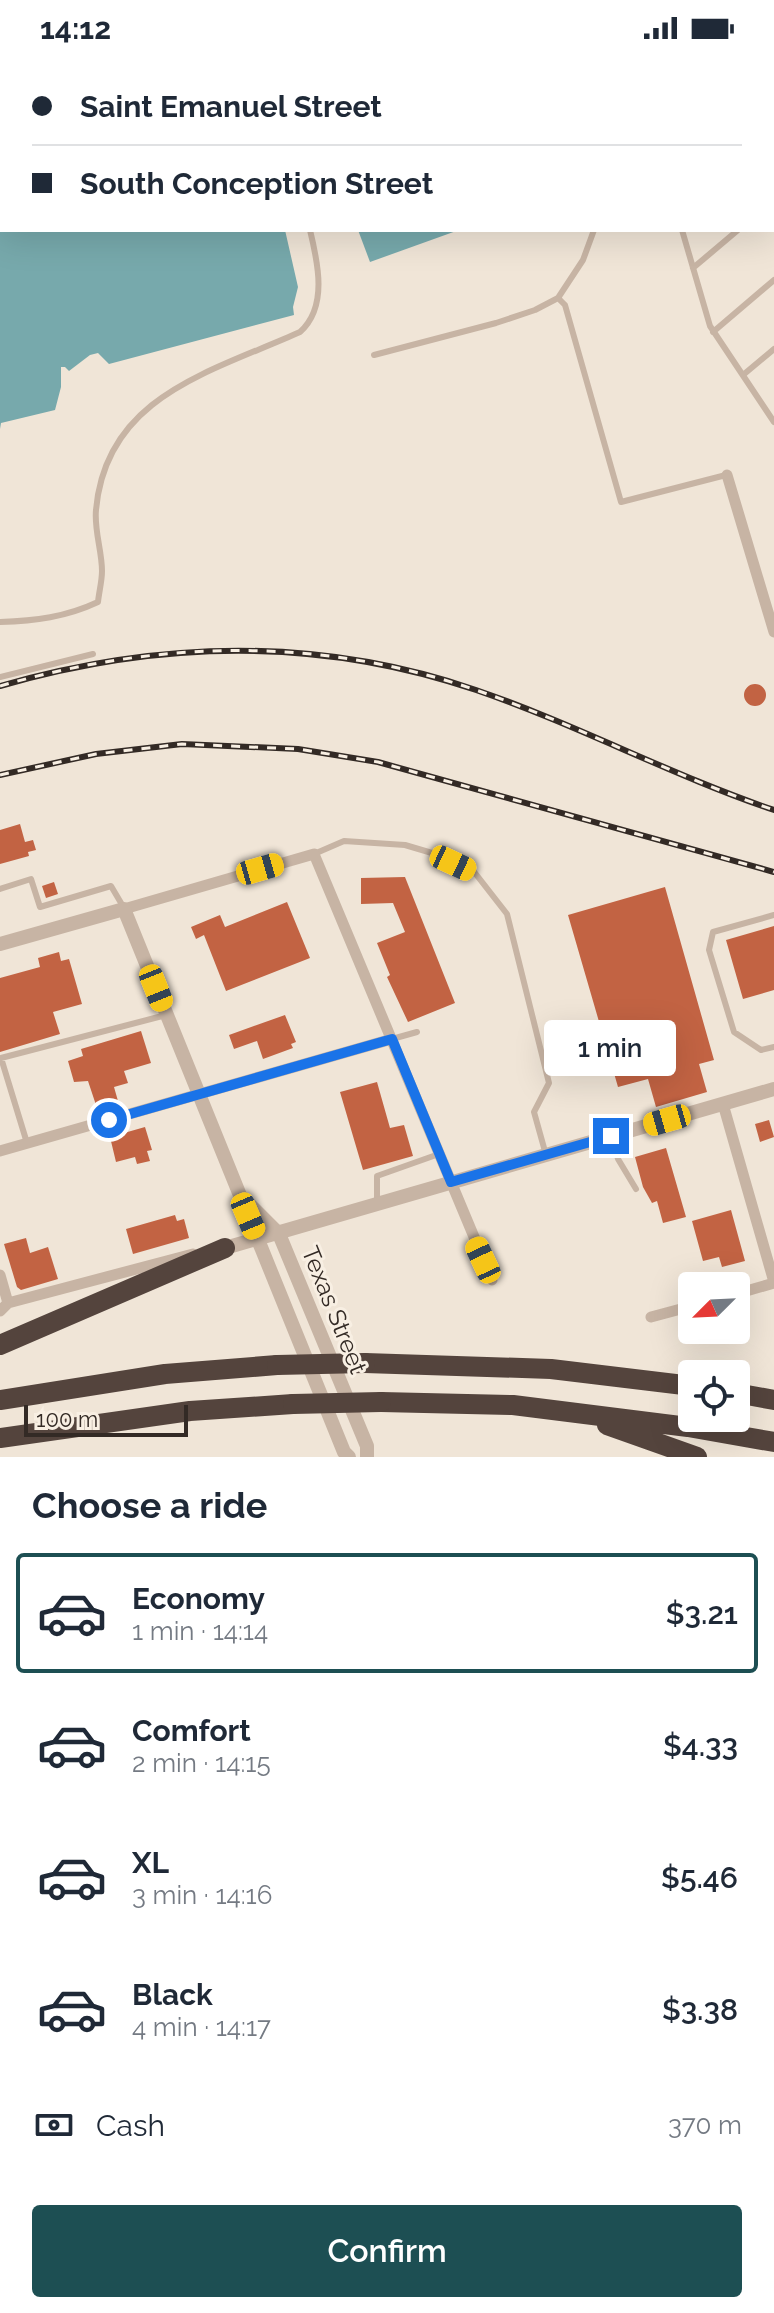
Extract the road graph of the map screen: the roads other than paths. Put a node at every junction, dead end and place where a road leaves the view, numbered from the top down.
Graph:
1 (310, 232) edge
2 (593, 232) edge
3 (683, 232) edge
4 (736, 232) edge
5 (693, 268) junction
6 (774, 280) edge
7 (558, 298) junction
8 (713, 332) junction
9 (774, 349) edge
10 (374, 355) dead end
11 (743, 375) junction
12 (774, 422) edge
13 (727, 475) joint
14 (0, 622) edge
15 (774, 632) edge
16 (93, 654) dead end
17 (0, 677) edge
18 (314, 854) junction
19 (0, 889) edge
20 (124, 909) junction
21 (774, 915) edge
22 (0, 944) edge
23 (167, 1015) junction
24 (417, 1032) dead end
25 (392, 1039) junction
26 (774, 1047) edge
27 (774, 1089) edge
28 (199, 1095) junction
29 (723, 1104) junction
30 (611, 1136) junction
31 (27, 1143) junction
32 (0, 1151) edge
33 (439, 1154) junction
34 (546, 1155) junction
35 (451, 1182) junction
36 (636, 1189) dead end
37 (239, 1193) junction
38 (377, 1205) junction
39 (279, 1234) junction
40 (258, 1239) junction
41 (225, 1248) junction
42 (0, 1275) edge
43 (492, 1280) dead end
44 (774, 1282) edge
45 (750, 1290) edge
46 (4, 1307) edge
47 (678, 1310) edge
48 (651, 1317) dead end
49 (0, 1345) edge
50 (678, 1384) edge
51 (750, 1396) edge
52 (0, 1400) edge
53 (774, 1400) edge
54 (573, 1413) junction
55 (0, 1438) edge
56 (774, 1442) edge
57 (349, 1457) edge
58 (367, 1457) edge
59 (697, 1457) edge

1 - 14 lane
2 - 7 lane
3 - 5 lane
4 - 5 lane
5 - 8 lane
6 - 8 lane
7 - 10 lane
7 - 13 lane
8 - 11 lane
9 - 11 lane
11 - 12 lane
13 - 15 street
16 - 17 lane
18 - 20 street
18 - 25 street
18 - 34 lane
19 - 20 lane
20 - 22 street
20 - 23 street, Texas Street
21 - 26 lane
23 - 28 street, Texas Street
23 - 31 lane
24 - 25 lane
25 - 28 street
25 - 33 street
27 - 29 street
28 - 31 street
28 - 37 street, Texas Street
29 - 30 street
29 - 44 street
30 - 34 street
30 - 36 lane
31 - 32 street
33 - 35 street
33 - 38 lane
34 - 35 street
35 - 38 street
35 - 43 street
37 - 39 street, Texas Street
37 - 40 street, Texas Street
38 - 39 street
39 - 40 street
39 - 58 street, Texas Street
40 - 41 street
40 - 57 street, Texas Street
41 - 46 street
41 - 49 highway
42 - 46 street
44 - 45 street
47 - 48 street
50 - 52 highway, bridge
51 - 53 highway
54 - 55 highway, bridge
54 - 56 highway
54 - 59 highway

